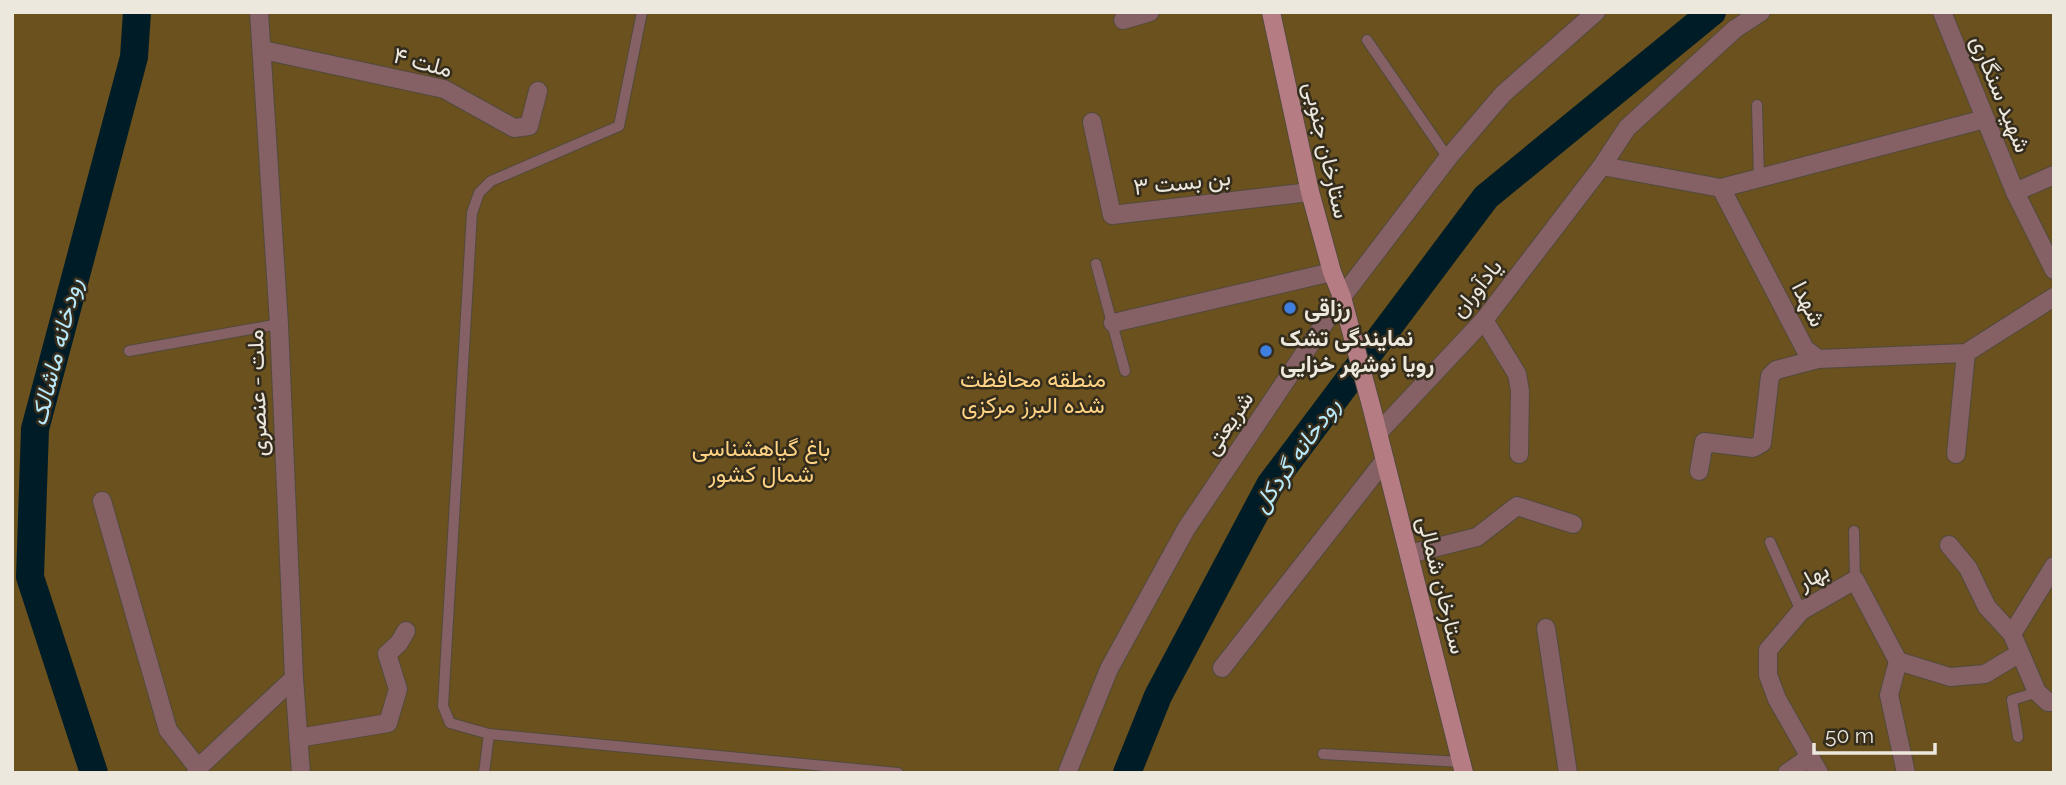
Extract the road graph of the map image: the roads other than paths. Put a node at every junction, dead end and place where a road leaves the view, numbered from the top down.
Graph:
1 (259, 12) edge
2 (642, 12) edge
3 (1150, 12) edge
4 (1271, 12) edge
5 (1597, 12) edge
6 (1761, 12) edge
7 (1942, 12) edge
8 (1124, 20) dead end
9 (1367, 40) dead end
10 (263, 50) junction
11 (538, 90) dead end
12 (1757, 105) dead end
13 (1985, 119) junction
14 (1092, 122) dead end
15 (1448, 158) junction
16 (1602, 166) junction
17 (2054, 175) edge
18 (1759, 178) junction
19 (1721, 188) junction
20 (1310, 192) junction
21 (2015, 192) junction
22 (1096, 264) dead end
23 (2054, 270) edge
24 (1332, 272) junction
25 (1342, 297) junction
26 (2054, 297) edge
27 (1484, 320) junction
28 (1113, 323) junction
29 (279, 324) junction
30 (1349, 324) joint
31 (129, 351) dead end
32 (1966, 353) junction
33 (1818, 359) junction
34 (1125, 371) dead end
35 (1378, 433) junction
36 (1519, 454) dead end
37 (1956, 454) dead end
38 (1385, 460) junction
39 (1699, 471) dead end
40 (103, 501) dead end
41 (1573, 524) dead end
42 (1854, 531) dead end
43 (1770, 542) dead end
44 (1949, 545) dead end
45 (1409, 554) junction
46 (2054, 566) edge
47 (1855, 580) junction
48 (1801, 611) junction
49 (1546, 628) dead end
50 (406, 631) dead end
51 (2012, 634) junction
52 (2020, 653) junction
53 (1898, 662) junction
54 (1222, 668) dead end
55 (294, 678) junction
56 (2037, 692) junction
57 (2054, 702) edge
58 (489, 734) junction
59 (2018, 737) dead end
60 (299, 738) junction
61 (1323, 754) dead end
62 (1815, 765) edge
63 (1462, 767) edge
64 (197, 770) edge
65 (301, 773) edge
66 (484, 773) edge
67 (898, 773) edge
68 (1067, 773) edge
69 (1568, 773) edge
70 (1787, 773) edge
71 (1906, 773) edge

1 - 10 street, ملت - عنصری
2 - 58 lane
3 - 8 street
4 - 20 main road, ستارخان جنوبی
5 - 15 street, شریعتی
6 - 16 street, یادآوران
7 - 13 street, شهید سنگاری
9 - 15 lane
10 - 11 street, ملت ۴
10 - 29 street, ملت - عنصری
12 - 18 lane
13 - 18 street
13 - 21 street, شهید سنگاری
14 - 20 street, بن بست ۳
15 - 25 street, شریعتی
16 - 19 street
16 - 27 street, یادآوران
17 - 21 street
18 - 19 street
19 - 33 street, شهدا
20 - 24 main road, ستارخان جنوبی
21 - 23 street, شهید سنگاری
22 - 28 lane
24 - 25 main road, ستارخان جنوبی
24 - 28 street
25 - 30 main road, ستارخان جنوبی
25 - 68 street, شریعتی
26 - 32 street
27 - 35 street, یادآوران
27 - 36 street
28 - 34 lane
29 - 31 lane
29 - 55 street, ملت - عنصری
30 - 35 main road, ستارخان شمالی
32 - 33 street, شهدا
32 - 37 street
33 - 39 street
35 - 38 main road, ستارخان شمالی
38 - 45 main road, ستارخان شمالی
38 - 54 street
40 - 64 street
41 - 45 street
42 - 47 lane
43 - 48 lane
44 - 51 street
45 - 63 main road, ستارخان شمالی
46 - 51 street
47 - 48 street, بهار
47 - 53 street, بهار
48 - 62 street, بهار
49 - 69 street
50 - 60 street
51 - 52 street
52 - 53 street
52 - 56 street
53 - 71 street
55 - 60 street, ملت - عنصری
55 - 64 street
56 - 57 street
56 - 59 lane
58 - 66 lane
58 - 67 lane
60 - 65 street, ملت - عنصری
61 - 63 lane
62 - 70 street

